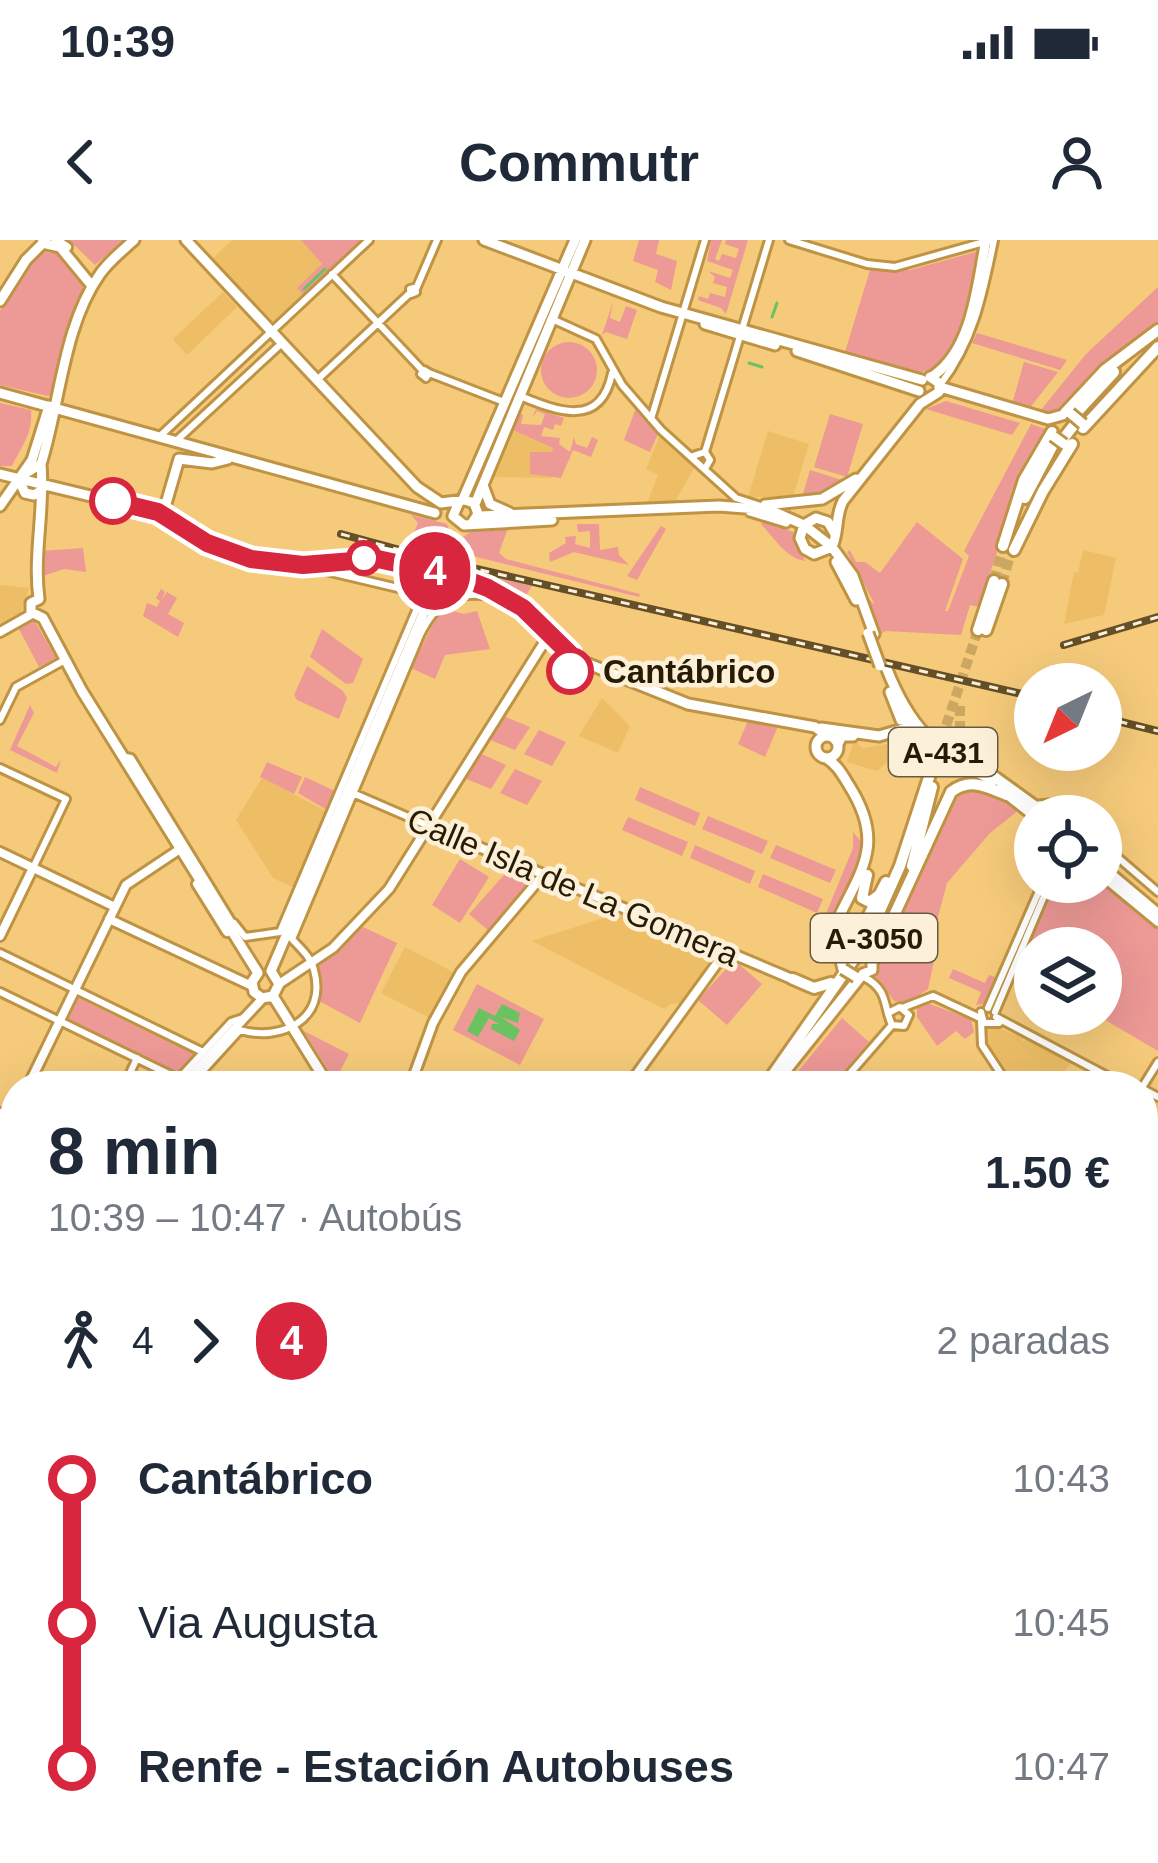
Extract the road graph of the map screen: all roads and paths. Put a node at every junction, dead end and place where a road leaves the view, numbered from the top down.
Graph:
1 (134, 240) edge
2 (184, 240) edge
3 (369, 240) edge
4 (437, 240) edge
5 (484, 240) edge
6 (574, 240) edge
7 (585, 240) edge
8 (705, 240) edge
9 (769, 240) edge
10 (789, 240) edge
11 (41, 241) edge
12 (989, 241) edge
13 (63, 242) edge
14 (332, 274) junction
15 (566, 274) junction
16 (97, 277) junction
17 (0, 301) edge
18 (683, 314) junction
19 (552, 319) junction
20 (378, 323) junction
21 (742, 332) junction
22 (270, 333) junction
23 (1158, 338) edge
24 (280, 344) junction
25 (317, 380) junction
26 (617, 382) junction
27 (931, 388) junction
28 (0, 395) edge
29 (520, 396) junction
30 (506, 403) junction
31 (51, 408) junction
32 (651, 419) junction
33 (1067, 428) junction
34 (159, 437) junction
35 (175, 442) junction
36 (705, 452) junction
37 (693, 455) junction
38 (229, 458) junction
39 (36, 465) junction
40 (706, 467) junction
41 (0, 474) edge
42 (18, 478) junction
43 (856, 479) junction
44 (482, 484) junction
45 (35, 490) junction
46 (351, 491) junction
47 (759, 504) junction
48 (0, 510) edge
49 (510, 513) junction
50 (163, 514) junction
51 (462, 514) junction
52 (570, 515) junction
53 (816, 518) junction
54 (802, 527) junction
55 (836, 529) junction
56 (1009, 548) tunnel mouth
57 (830, 549) junction
58 (303, 565) junction
59 (854, 576) junction
60 (998, 582) tunnel mouth
61 (509, 599) junction
62 (38, 616) junction
63 (1, 631) edge
64 (981, 632) tunnel mouth
65 (550, 633) junction
66 (871, 634) junction
67 (411, 639) junction
68 (63, 661) junction
69 (883, 666) junction
70 (82, 691) junction
71 (0, 720) edge
72 (375, 726) junction
73 (810, 727) junction
74 (906, 728) junction
75 (843, 731) junction
76 (829, 745) junction
77 (965, 748) tunnel mouth
78 (364, 760) junction
79 (0, 767) edge
80 (935, 768) junction
81 (932, 788) junction
82 (353, 794) junction
83 (1007, 795) junction
84 (1014, 795) edge
85 (1014, 798) edge
86 (1014, 799) edge
87 (429, 826) junction
88 (174, 836) junction
89 (177, 851) junction
90 (0, 852) edge
91 (1122, 861) edge
92 (190, 862) junction
93 (33, 868) junction
94 (544, 874) junction
95 (867, 875) junction
96 (312, 876) junction
97 (1122, 885) edge
98 (1122, 891) edge
99 (1158, 892) edge
100 (881, 893) junction
101 (1038, 903) edge
102 (115, 907) junction
103 (1158, 918) edge
104 (109, 919) junction
105 (292, 922) junction
106 (886, 930) junction
107 (236, 933) junction
108 (0, 936) edge
109 (854, 946) junction
110 (726, 951) junction
111 (0, 953) edge
112 (842, 963) junction
113 (312, 964) junction
114 (866, 969) junction
115 (271, 971) junction
116 (258, 973) junction
117 (794, 979) joint
118 (831, 983) junction
119 (279, 984) junction
120 (75, 989) junction
121 (0, 992) edge
122 (261, 993) junction
123 (900, 1010) junction
124 (988, 1017) junction
125 (243, 1018) junction
126 (60, 1021) junction
127 (892, 1025) junction
128 (292, 1028) junction
129 (203, 1052) junction
130 (137, 1058) junction
131 (198, 1067) junction
132 (35, 1071) edge
133 (131, 1071) edge
134 (158, 1071) edge
135 (194, 1071) edge
136 (319, 1071) edge
137 (416, 1071) edge
138 (639, 1071) edge
139 (777, 1071) edge
140 (778, 1071) edge
141 (779, 1071) edge
142 (781, 1071) edge
143 (852, 1071) edge
144 (999, 1071) edge
145 (1100, 1071) edge

1 - 16 main road
2 - 22 main road
3 - 14 street
4 - 20 street
5 - 15 main road
6 - 15 main road
7 - 15 main road
8 - 18 street
9 - 21 street
10 - 12 street
11 - 16 main road
11 - 17 main road
12 - 27 main road
13 - 16 main road
14 - 20 street
14 - 22 street
15 - 18 main road
15 - 19 main road
15 - 30 main road
16 - 31 main road
18 - 21 main road
18 - 32 street
19 - 26 street
19 - 29 main road
20 - 25 street
20 - 30 street
21 - 27 main road
21 - 36 street
22 - 24 main road
22 - 34 street
23 - 33 highway
23 - 33 highway
24 - 25 main road
24 - 35 street
24 - 51 main road
25 - 51 main road
26 - 29 street
26 - 32 street
27 - 33 main road
27 - 43 main road
27 - 55 main road
28 - 31 main road
29 - 44 main road
30 - 51 main road
31 - 34 main road, A-431
31 - 39 main road
32 - 37 street
33 - 56 highway
34 - 35 main road, A-431
35 - 38 main road, A-431
36 - 37 street
36 - 40 street
37 - 40 street
38 - 46 main road, A-431
38 - 50 main road
39 - 42 main road
39 - 45 main road
40 - 47 street
41 - 42 main road
42 - 45 main road
42 - 45 main road
42 - 48 main road
43 - 47 main road
43 - 53 main road
44 - 49 main road
44 - 51 main road
45 - 48 main road
45 - 50 main road
45 - 62 main road
46 - 51 main road
46 - 51 main road, A-431
47 - 52 main road, A-431
47 - 54 main road, A-431
49 - 51 main road
49 - 52 main road
50 - 58 main road
51 - 52 main road, A-431
51 - 67 main road, bridge
52 - 54 main road, A-431
53 - 54 main road
53 - 55 main road
54 - 57 main road, A-431
54 - 57 main road
55 - 57 main road
55 - 59 main road
57 - 59 main road, A-431
57 - 66 main road, A-431
58 - 61 main road
58 - 67 street
59 - 66 main road, A-431
60 - 64 highway
61 - 65 main road
61 - 67 street
62 - 63 main road
62 - 68 main road
65 - 73 main road
65 - 87 main road
66 - 69 main road, A-431, bridge
67 - 72 main road
68 - 70 main road
68 - 71 street
69 - 74 main road, A-431
69 - 74 main road, A-431
70 - 88 main road
70 - 88 main road
72 - 78 main road
72 - 96 street
73 - 75 main road
73 - 76 main road
74 - 75 main road
74 - 76 main road
74 - 83 main road, A-431
74 - 85 main road, A-431
75 - 76 main road
76 - 95 main road
76 - 112 main road
77 - 84 highway
78 - 82 street
78 - 96 main road
79 - 93 street
80 - 81 highway, A-3050
80 - 100 highway
80 - 140 highway, A-3050
81 - 106 highway
81 - 141 highway, A-3050
82 - 87 street, Calle Isla de La Gomera
82 - 96 street
83 - 86 main road, A-431
83 - 106 highway
87 - 94 main road, Calle Isla de La Gomera
87 - 113 main road
88 - 89 main road
88 - 92 main road
89 - 92 main road
89 - 102 main road
90 - 93 main road
91 - 99 street
92 - 107 main road
93 - 102 main road
93 - 108 main road
94 - 110 main road, Calle Isla de La Gomera
94 - 137 main road
95 - 100 highway
95 - 109 main road
96 - 105 main road
97 - 103 main road
98 - 103 main road
100 - 109 highway
101 - 124 street
102 - 104 main road
104 - 120 main road
104 - 122 main road
105 - 107 street
105 - 113 street
105 - 115 main road
106 - 114 highway
107 - 116 main road
109 - 112 main road
109 - 114 main road, bridge
110 - 117 main road, Calle Isla de La Gomera
110 - 138 main road
111 - 120 street
112 - 114 main road, bridge
112 - 118 highway
113 - 119 main road
113 - 128 street
114 - 123 street
114 - 142 highway
115 - 116 main road
115 - 119 main road
116 - 122 main road
117 - 118 highway
118 - 139 highway
119 - 122 main road
120 - 126 main road
120 - 129 street
121 - 126 street
122 - 125 main road
122 - 128 main road
123 - 124 street
123 - 127 street
123 - 127 street
124 - 144 street
124 - 145 street
125 - 129 street
125 - 131 main road
126 - 130 street
126 - 132 main road
127 - 143 street
128 - 131 street
128 - 136 main road
129 - 131 street
130 - 133 street
130 - 134 street
131 - 135 main road

